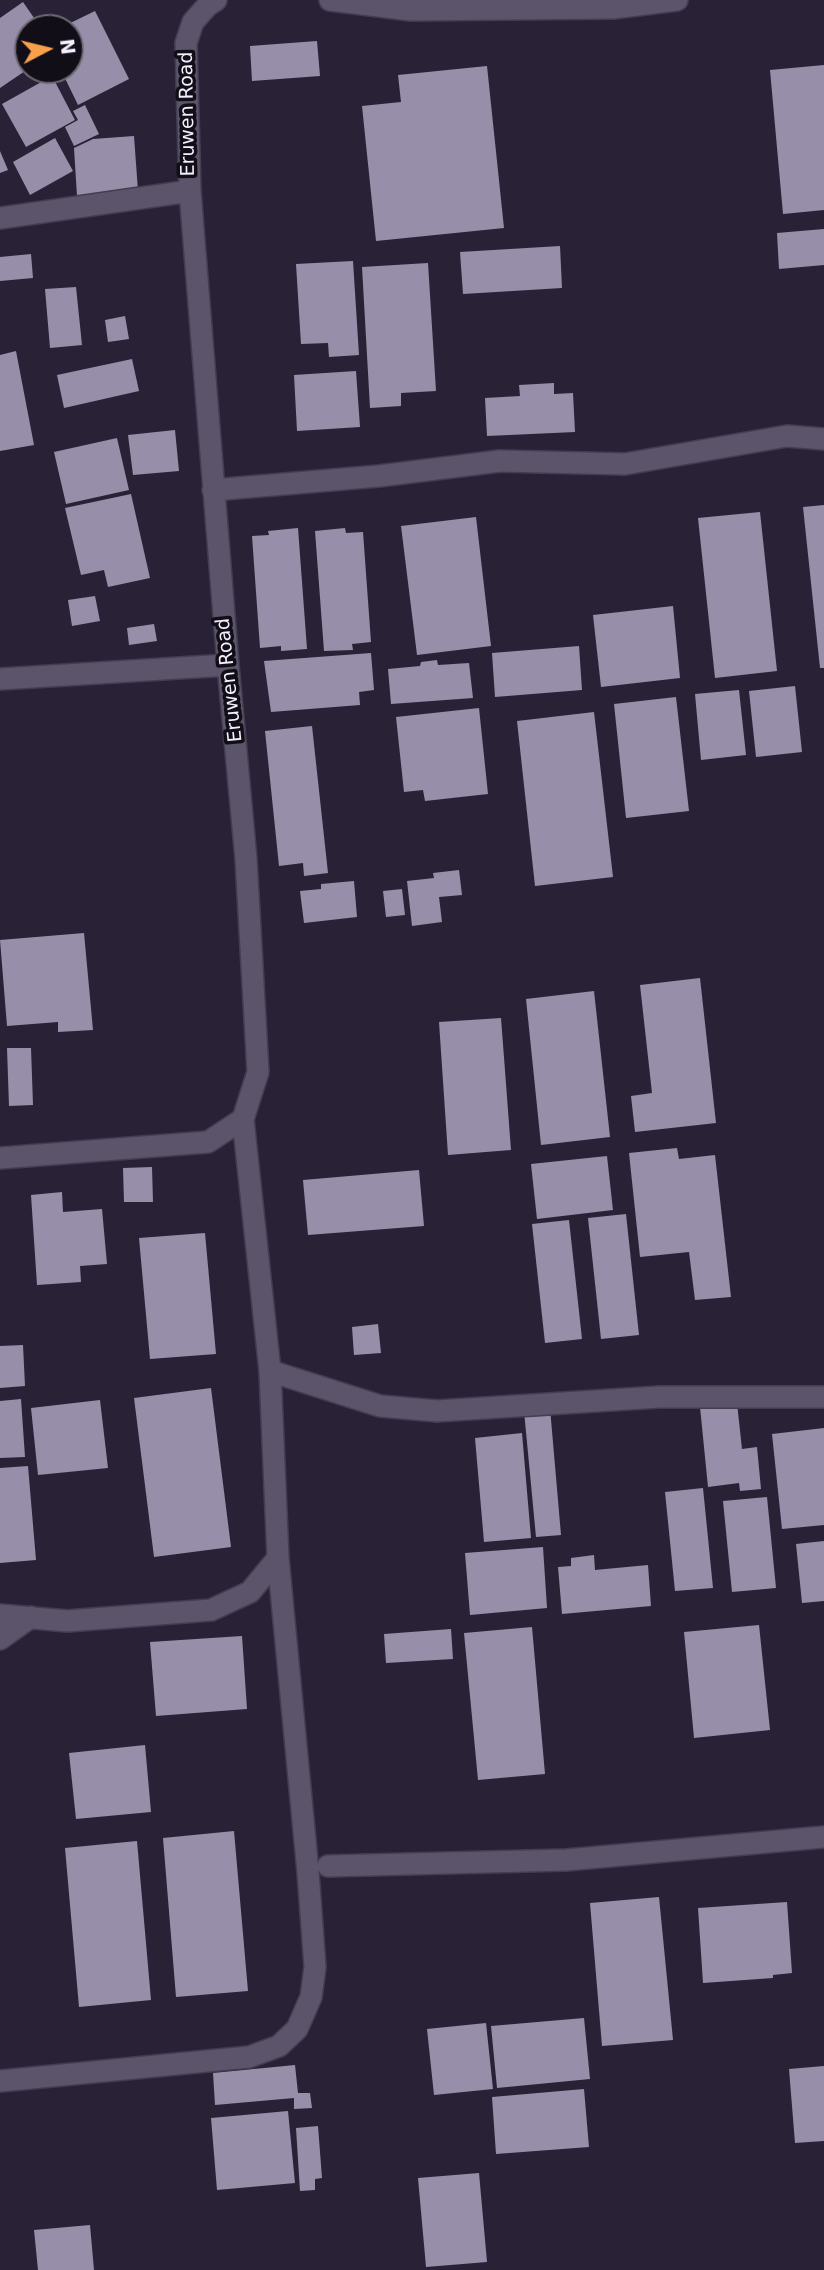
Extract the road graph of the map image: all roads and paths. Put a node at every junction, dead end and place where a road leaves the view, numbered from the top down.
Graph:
1 (330, 0) edge
2 (677, 0) edge
3 (212, 3) edge
4 (613, 4) edge
5 (190, 191) junction
6 (0, 218) edge
7 (824, 439) edge
8 (213, 490) junction
9 (228, 665) junction
10 (0, 679) edge
11 (243, 1119) junction
12 (0, 1158) edge
13 (270, 1371) junction
14 (824, 1397) edge
15 (278, 1558) junction
16 (0, 1615) edge
17 (31, 1617) junction
18 (0, 1639) edge
19 (824, 1837) edge
20 (328, 1866) dead end
21 (0, 2081) edge

1 - 4 street
2 - 4 street
3 - 5 street, Eruwen Road
5 - 6 street
5 - 8 street, Eruwen Road
7 - 8 street
8 - 9 street, Eruwen Road
9 - 10 street
9 - 11 street, Eruwen Road
11 - 12 street
11 - 13 street
13 - 14 street
13 - 15 street
15 - 17 street
15 - 21 street
16 - 17 street
17 - 18 street
19 - 20 street

